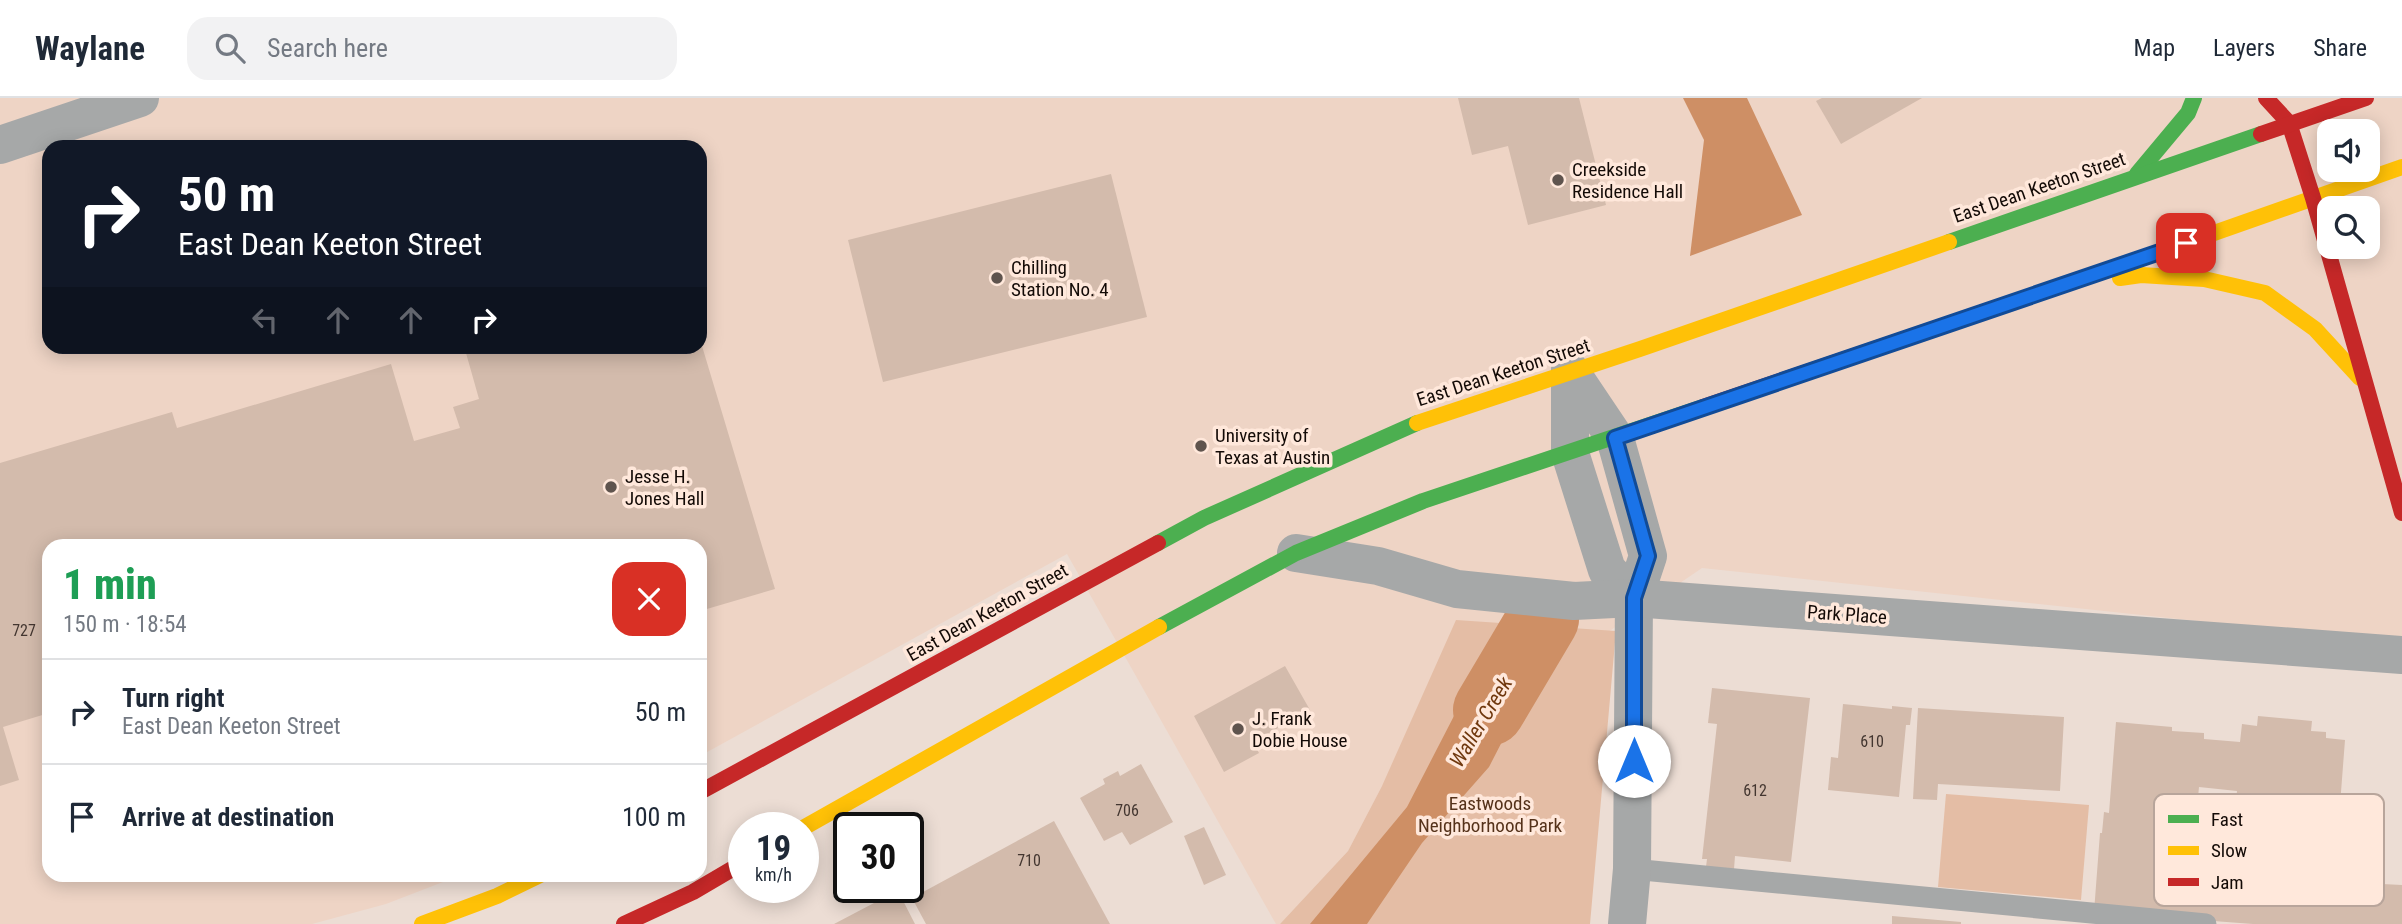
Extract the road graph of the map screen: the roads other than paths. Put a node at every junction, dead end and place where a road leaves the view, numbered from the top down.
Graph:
1 (141, 98) edge
2 (2194, 98) edge
3 (2266, 98) edge
4 (2294, 98) edge
5 (2366, 98) edge
6 (2289, 123) junction
7 (0, 145) edge
8 (2402, 167) edge
9 (2135, 176) junction
10 (2313, 198) junction
11 (2062, 287) junction
12 (1570, 371) junction
13 (2366, 386) junction
14 (1615, 438) junction
15 (1570, 453) junction
16 (2402, 513) edge
17 (1296, 553) junction
18 (1634, 598) junction
19 (2402, 655) edge
20 (707, 788) edge
21 (819, 819) edge
22 (1632, 869) junction
23 (728, 871) edge
24 (526, 882) edge
25 (422, 924) edge
26 (624, 924) edge
27 (1626, 924) edge
28 (2206, 924) edge

1 - 7 street
2 - 9 main road
3 - 6 main road
4 - 6 main road
5 - 6 main road, East Dean Keeton Street
6 - 9 main road, East Dean Keeton Street
6 - 10 main road
8 - 10 main road
9 - 12 main road, East Dean Keeton Street
10 - 11 main road
10 - 13 main road
11 - 13 main road
11 - 14 main road
12 - 14 street
12 - 15 street
12 - 20 main road, East Dean Keeton Street
13 - 16 main road
14 - 15 main road
14 - 18 street
15 - 17 main road
15 - 18 street
17 - 18 street, Park Place
17 - 21 main road
18 - 19 street, Park Place
18 - 22 street
22 - 27 street
22 - 28 lane
23 - 26 main road
24 - 25 main road

